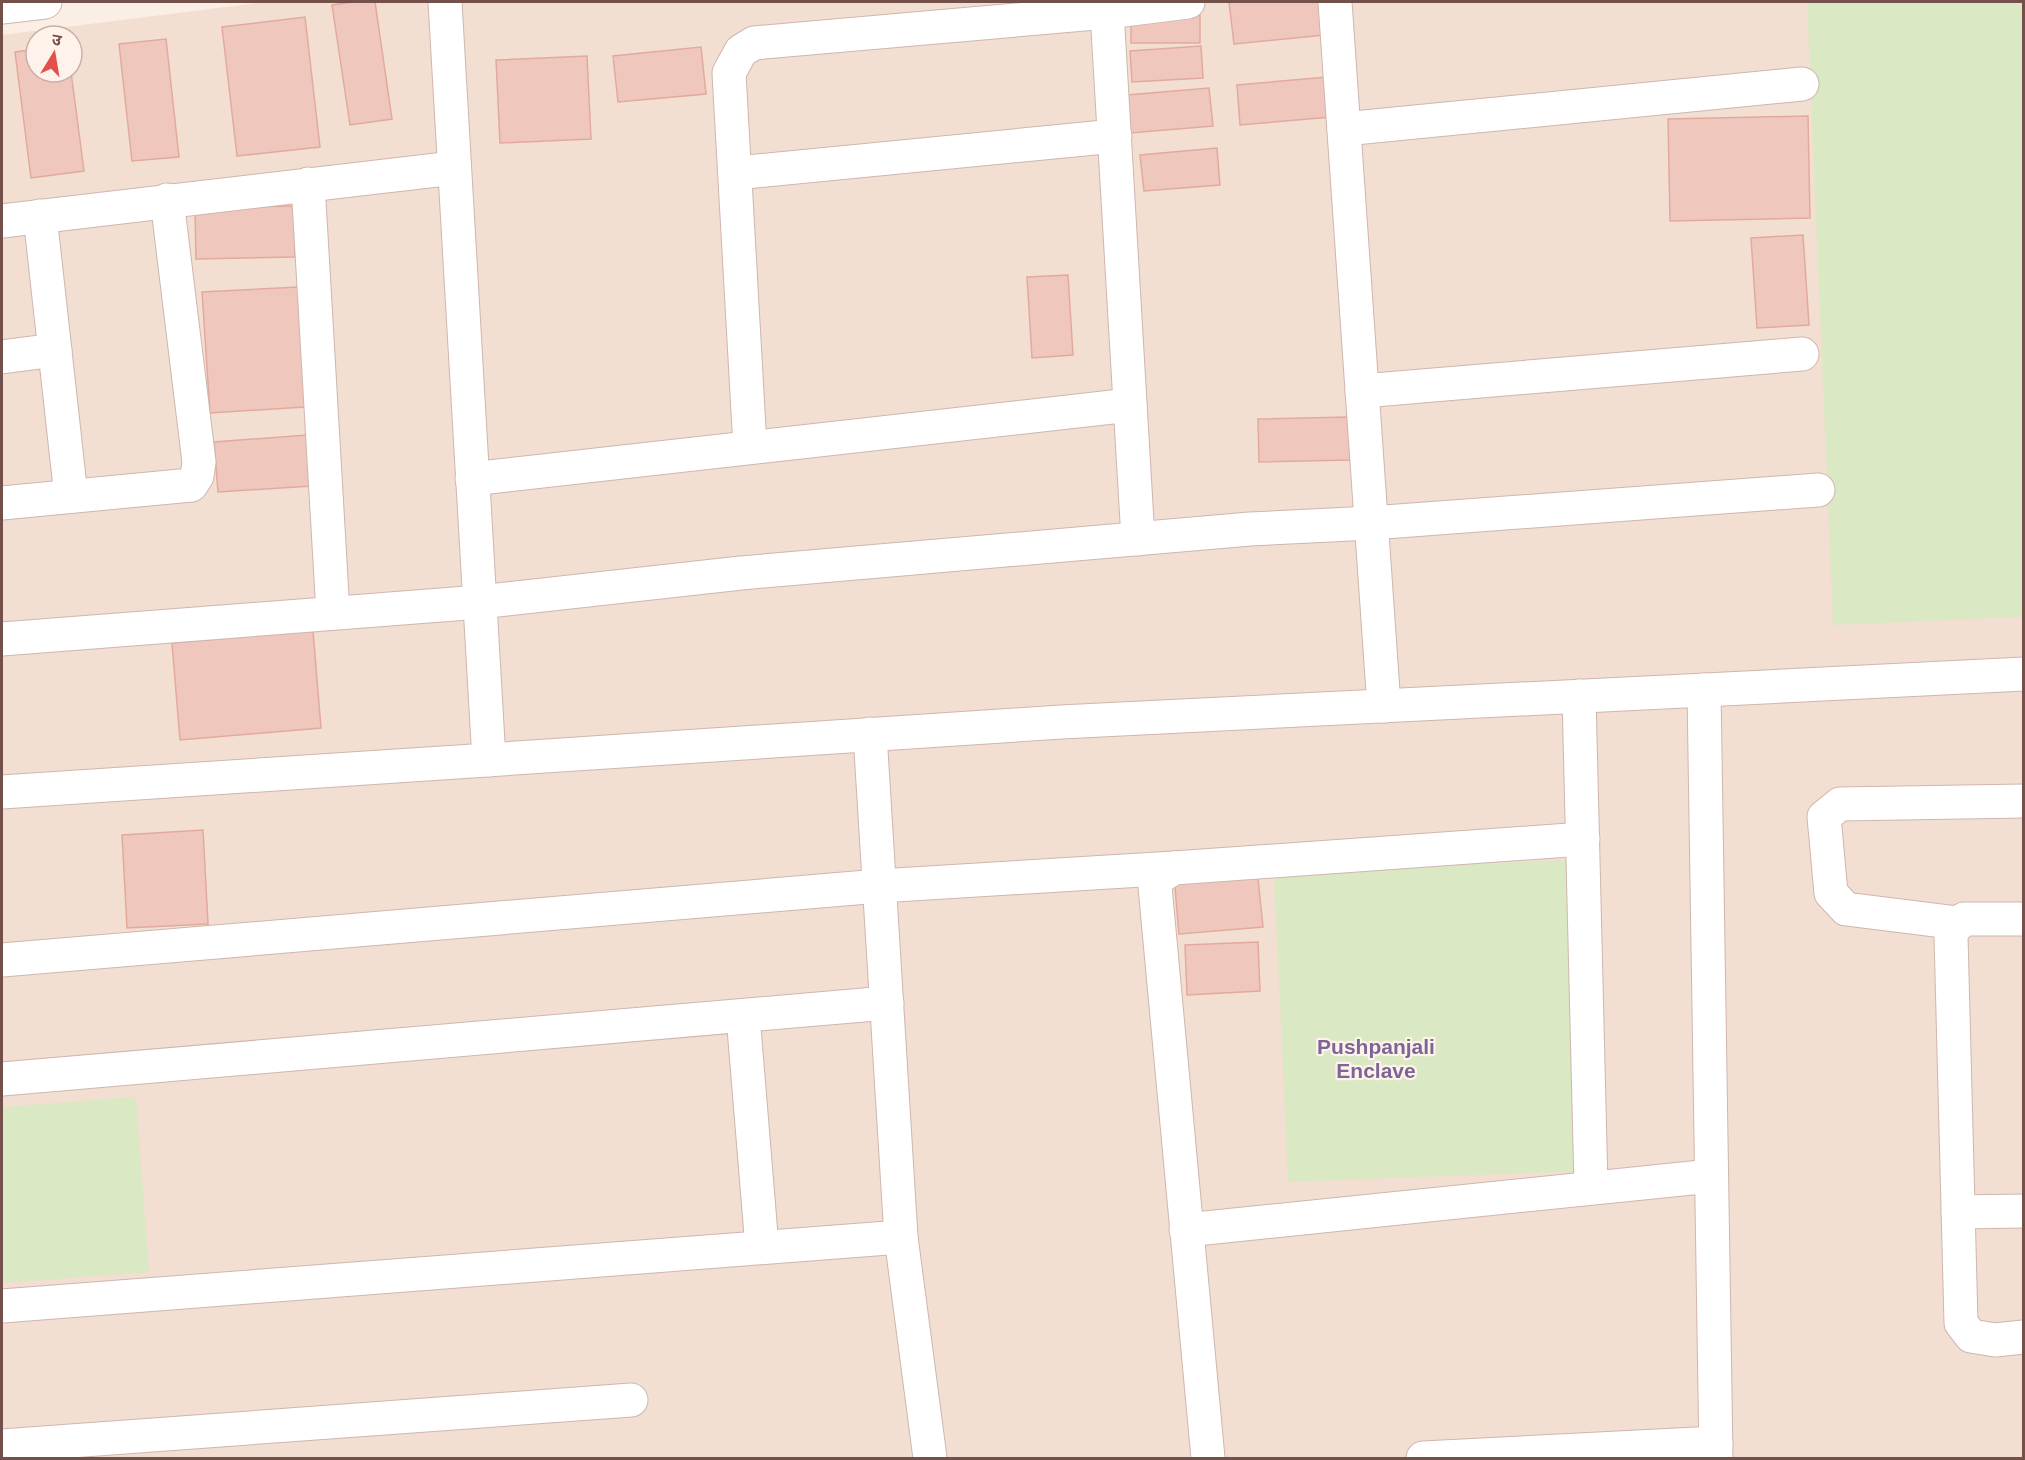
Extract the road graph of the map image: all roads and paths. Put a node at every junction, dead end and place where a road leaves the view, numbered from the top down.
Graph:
1 (45, 2) edge
2 (445, 2) edge
3 (1188, 2) edge
4 (1335, 2) edge
5 (2, 7) edge
6 (1107, 12) junction
7 (1802, 84) dead end
8 (1344, 129) junction
9 (1115, 136) junction
10 (454, 168) junction
11 (736, 173) junction
12 (308, 184) junction
13 (167, 200) junction
14 (40, 216) junction
15 (2, 221) edge
16 (55, 350) junction
17 (1802, 354) dead end
18 (2, 357) edge
19 (1362, 392) junction
20 (1130, 405) junction
21 (750, 447) junction
22 (472, 478) junction
23 (1818, 490) dead end
24 (71, 496) junction
25 (2, 502) edge
26 (1371, 523) junction
27 (1138, 539) junction
28 (480, 602) junction
29 (333, 613) junction
30 (2, 639) edge
31 (2024, 674) edge
32 (1704, 690) junction
33 (1580, 696) junction
34 (1384, 706) junction
35 (870, 734) junction
36 (489, 760) junction
37 (2, 792) edge
38 (2024, 801) edge
39 (1583, 839) junction
40 (1174, 868) junction
41 (879, 886) junction
42 (2024, 919) edge
43 (1958, 923) junction
44 (2, 960) edge
45 (887, 1003) junction
46 (743, 1016) junction
47 (2, 1079) edge
48 (1711, 1176) junction
49 (1591, 1187) junction
50 (2024, 1211) edge
51 (1958, 1212) junction
52 (1186, 1230) junction
53 (901, 1237) junction
54 (762, 1247) junction
55 (2, 1306) edge
56 (2024, 1337) edge
57 (630, 1400) dead end
58 (2, 1446) edge
59 (1716, 1451) edge
60 (930, 1458) edge
61 (1208, 1458) edge
62 (1423, 1458) edge

1 - 5 street
2 - 10 street
3 - 6 street
4 - 8 street
6 - 9 street
6 - 11 street
7 - 8 street
8 - 19 street
9 - 11 street
9 - 20 street
10 - 12 street
10 - 22 street
11 - 21 street
12 - 13 street
12 - 29 street
13 - 14 street
13 - 24 street
14 - 15 street
14 - 16 street
16 - 18 street
16 - 24 street
17 - 19 street
19 - 26 street
20 - 21 street
20 - 27 street
21 - 22 street
22 - 28 street
23 - 26 street
24 - 25 street
26 - 27 street
26 - 34 street
27 - 28 street
28 - 29 street
28 - 36 street
29 - 30 street
31 - 32 street
32 - 33 street
32 - 48 street
33 - 34 street
33 - 39 street
34 - 35 street
35 - 36 street
35 - 41 street
36 - 37 street
38 - 43 street
39 - 40 street
39 - 49 street
40 - 41 street
40 - 52 street
41 - 44 street
41 - 45 street
42 - 43 street
43 - 51 street
45 - 46 street
45 - 53 street
46 - 47 street
46 - 54 street
48 - 49 street
48 - 59 street
49 - 52 street
50 - 51 street
51 - 56 street
52 - 61 street
53 - 54 street
53 - 60 street
54 - 55 street
57 - 58 street
59 - 62 street

